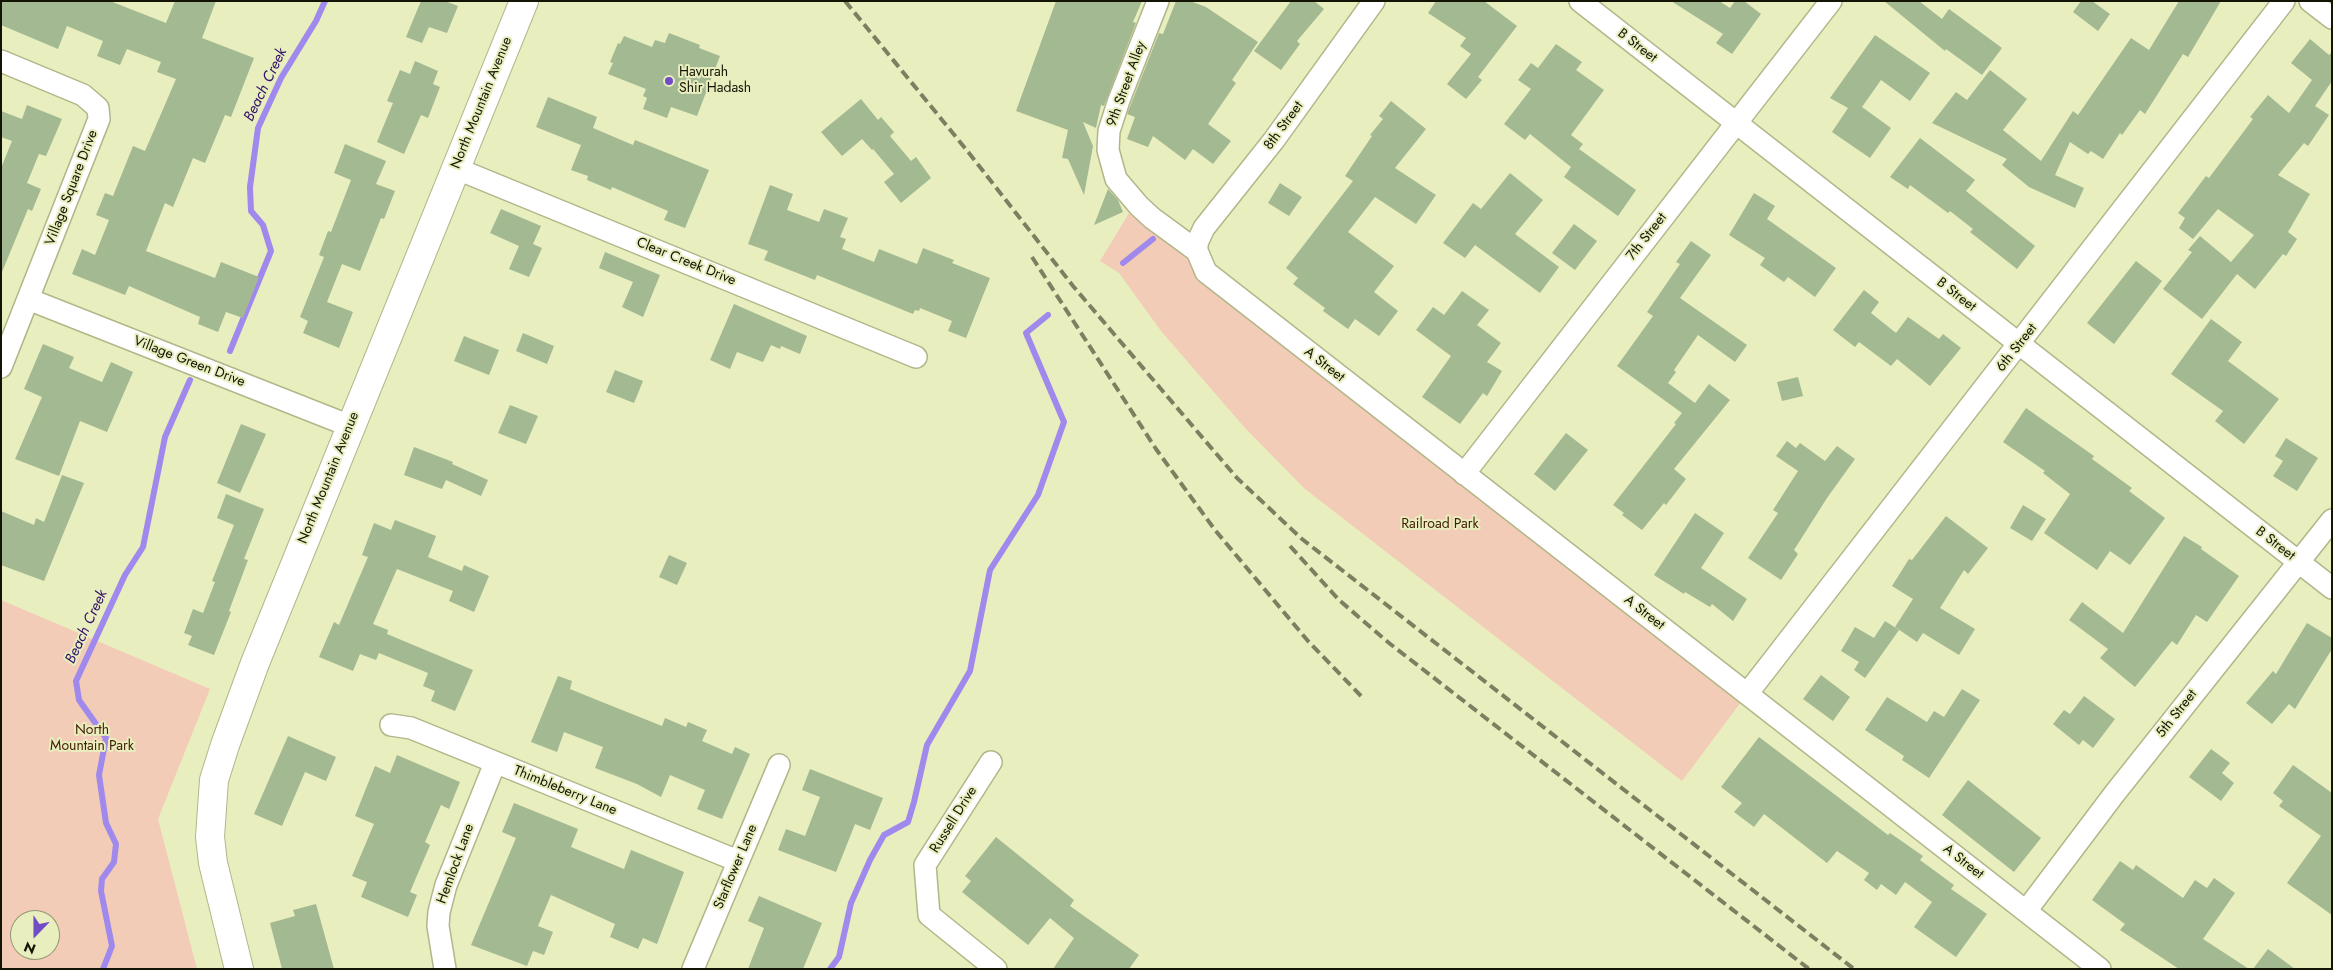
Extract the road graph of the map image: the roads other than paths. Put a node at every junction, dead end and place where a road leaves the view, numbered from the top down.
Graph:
1 (524, 1) edge
2 (1158, 1) edge
3 (1374, 1) edge
4 (1580, 1) edge
5 (1831, 1) edge
6 (2284, 1) edge
7 (2310, 1) edge
8 (2332, 18) edge
9 (1, 60) edge
10 (1736, 124) junction
11 (455, 168) junction
12 (1197, 251) junction
13 (28, 299) junction
14 (2020, 344) junction
15 (916, 357) dead end
16 (1, 367) edge
17 (350, 426) junction
18 (1464, 474) junction
19 (2332, 520) edge
20 (2299, 563) junction
21 (2332, 588) edge
22 (1747, 694) junction
23 (391, 725) dead end
24 (991, 762) dead end
25 (495, 763) junction
26 (779, 765) dead end
27 (738, 861) junction
28 (2026, 911) junction
29 (240, 969) edge
30 (446, 969) edge
31 (693, 969) edge
32 (996, 969) edge
33 (2100, 969) edge

1 - 11 street, North Mountain Avenue
2 - 12 street, 9th Street Alley
3 - 12 street, 8th Street
4 - 10 street, B Street
5 - 10 street, 7th Street
6 - 14 street, 6th Street
7 - 8 street
9 - 13 street, Village Square Drive
10 - 14 street, B Street
10 - 18 street, 7th Street
11 - 15 street, Clear Creek Drive
11 - 17 street, North Mountain Avenue
12 - 18 street, A Street
13 - 16 street, Village Square Drive
13 - 17 street, Village Green Drive
14 - 20 street, B Street
14 - 22 street, 6th Street
17 - 29 street, North Mountain Avenue
18 - 22 street, A Street
19 - 20 street, 5th Street
20 - 21 street, B Street
20 - 28 street, 5th Street
22 - 28 street, A Street
23 - 25 street, Thimbleberry Lane
24 - 32 street, Russell Drive
25 - 27 street, Thimbleberry Lane
25 - 30 street, Hemlock Lane
26 - 27 street, Starflower Lane
27 - 31 street, Starflower Lane
28 - 33 street, A Street

